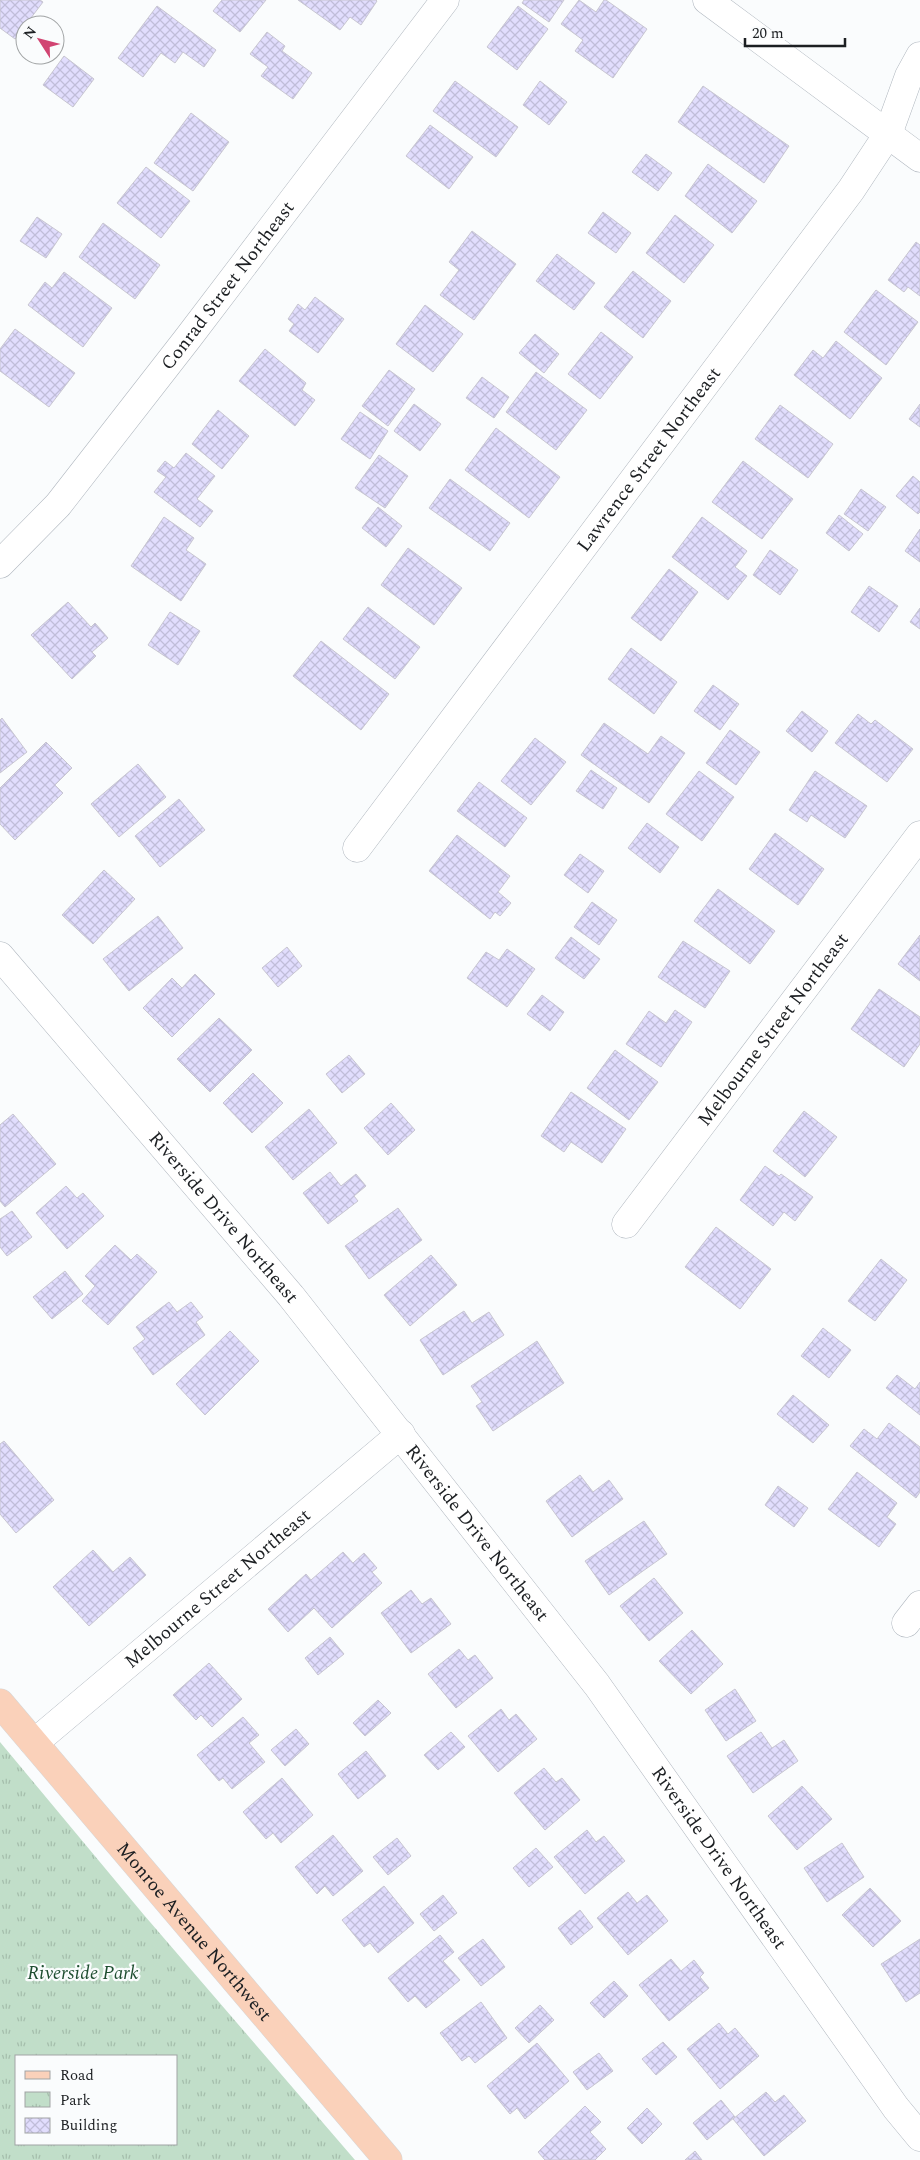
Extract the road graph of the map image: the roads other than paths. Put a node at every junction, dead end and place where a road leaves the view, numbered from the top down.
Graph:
1 (445, 0) edge
2 (707, 0) edge
3 (920, 56) edge
4 (888, 134) junction
5 (920, 158) edge
6 (0, 564) edge
7 (920, 835) edge
8 (356, 848) dead end
9 (0, 956) edge
10 (626, 1224) dead end
11 (401, 1434) junction
12 (0, 1702) edge
13 (34, 1743) junction
14 (920, 2138) edge
15 (388, 2160) edge

1 - 6 street, Conrad Street Northeast
2 - 4 street
3 - 4 street, Lawrence Street Northeast
4 - 5 street
4 - 8 street, Lawrence Street Northeast
7 - 10 street, Melbourne Street Northeast
9 - 11 street, Riverside Drive Northeast
11 - 13 street, Melbourne Street Northeast
11 - 14 street, Riverside Drive Northeast
12 - 13 main road, Monroe Avenue Northwest
13 - 15 main road, Monroe Avenue Northwest

